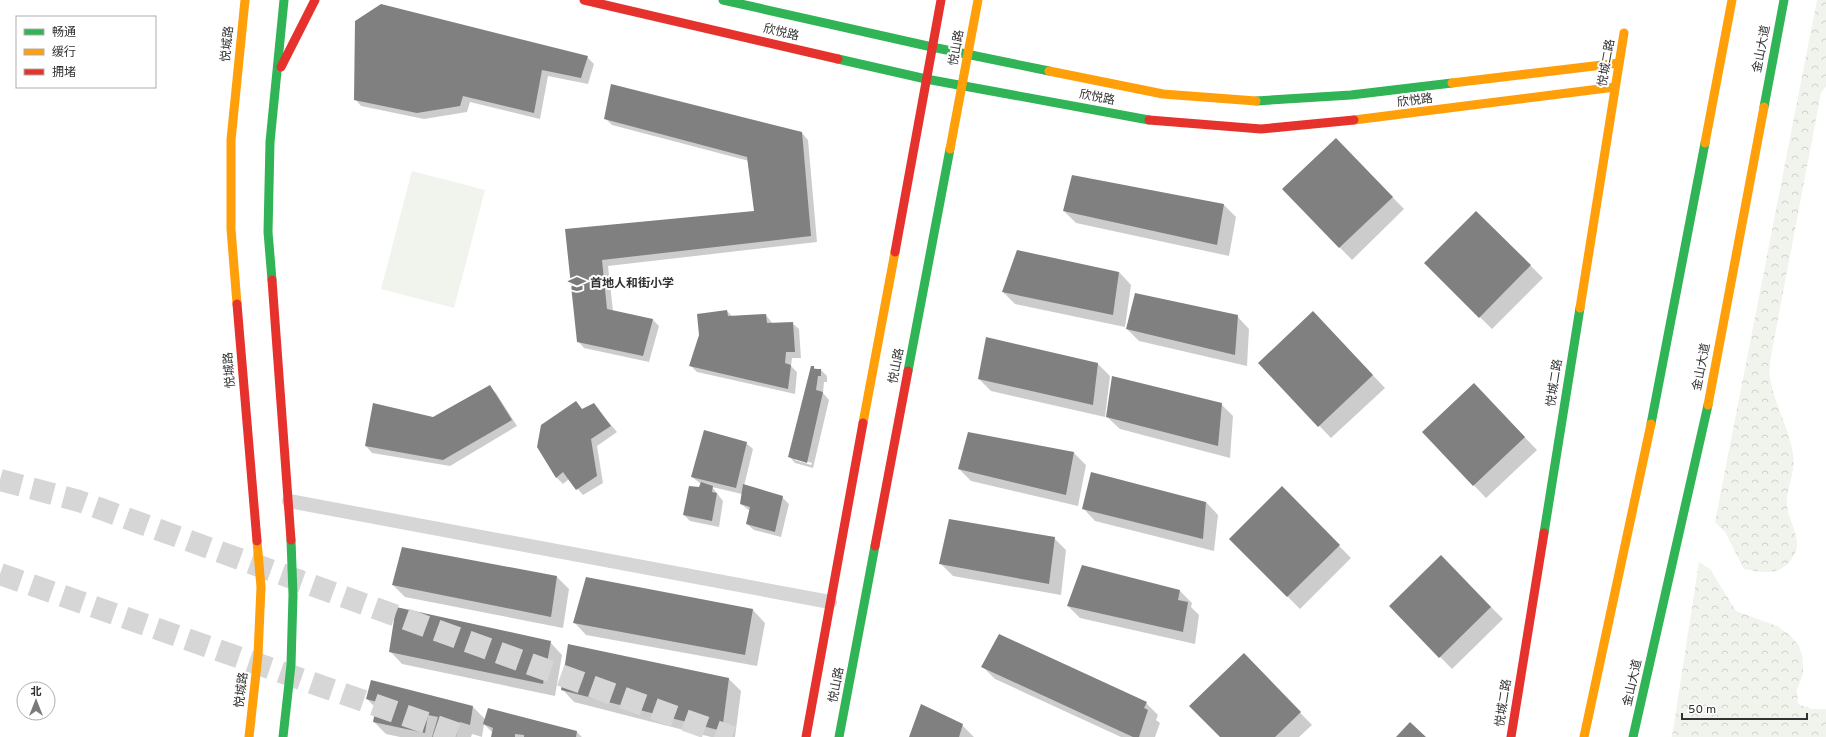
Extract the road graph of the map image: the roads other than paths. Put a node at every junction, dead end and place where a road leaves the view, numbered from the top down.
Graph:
1 (245, 0) edge
2 (284, 0) edge
3 (315, 0) edge
4 (584, 0) edge
5 (723, 0) edge
6 (941, 0) edge
7 (978, 0) edge
8 (1732, 0) edge
9 (1784, 0) edge
10 (1624, 33) dead end
11 (932, 47) junction
12 (968, 55) junction
13 (1619, 63) junction
14 (276, 77) junction
15 (926, 78) junction
16 (963, 86) junction
17 (1614, 87) junction
18 (289, 501) junction
19 (830, 602) junction
20 (1634, 735) edge
21 (249, 737) edge
22 (283, 737) edge
23 (806, 737) edge
24 (839, 737) edge
25 (1511, 737) edge
26 (1584, 737) edge

1 - 21 main road, 悦城路
2 - 14 main road
3 - 14 main road
4 - 15 main road, 欣悦路
5 - 11 main road, 欣悦路
6 - 11 main road, 悦山路
7 - 12 main road, 悦山路
8 - 26 main road
9 - 20 main road, 金山大道
10 - 13 main road, 悦城二路
11 - 12 main road, 欣悦路
11 - 15 main road, 悦山路
12 - 13 main road, 欣悦路
12 - 16 main road, 悦山路
13 - 17 main road, 悦城二路
14 - 18 main road
15 - 16 main road, 欣悦路
15 - 19 main road, 悦山路
16 - 17 main road, 欣悦路
16 - 24 main road, 悦山路
17 - 25 main road, 悦城二路
18 - 19 street
18 - 22 main road
19 - 23 main road, 悦山路

